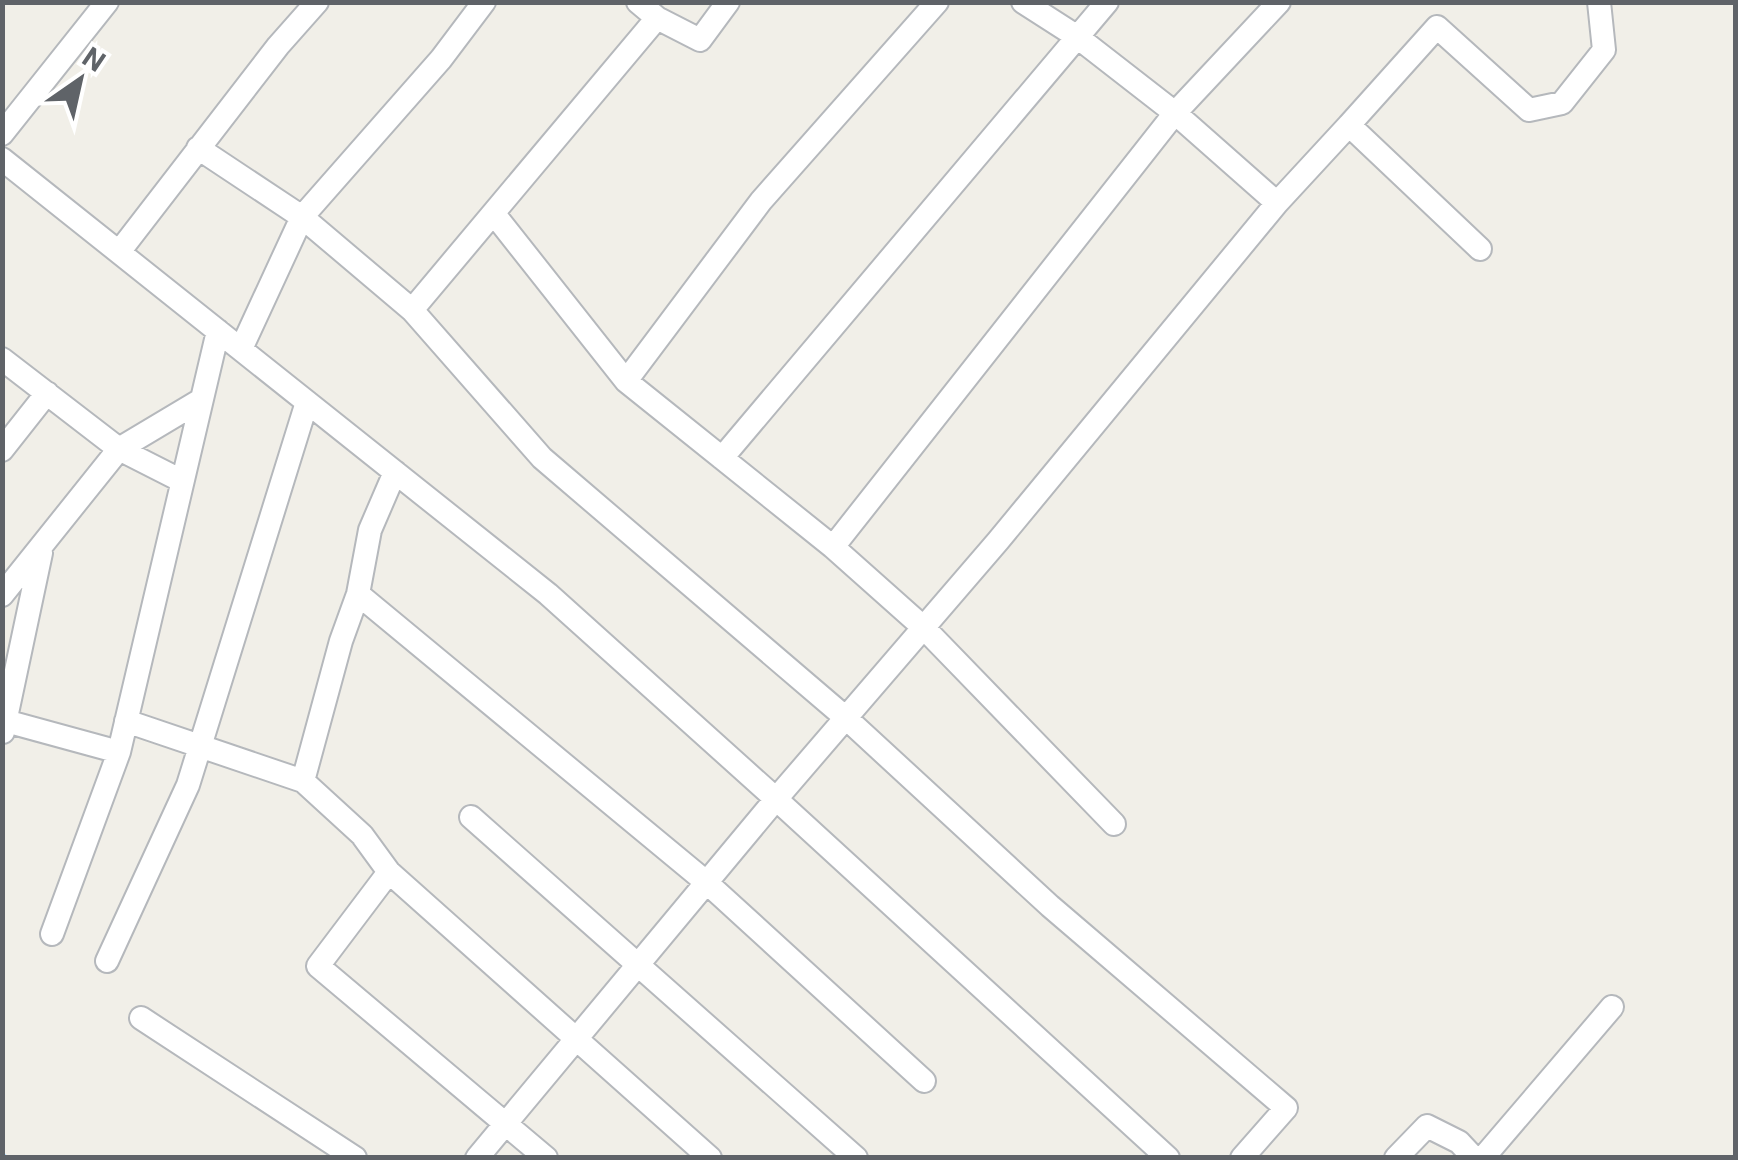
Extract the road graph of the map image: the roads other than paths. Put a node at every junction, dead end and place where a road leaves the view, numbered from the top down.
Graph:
1 (318, 2) edge
2 (484, 2) edge
3 (728, 2) edge
4 (937, 2) edge
5 (1024, 2) edge
6 (1107, 2) edge
7 (1279, 2) edge
8 (1599, 2) edge
9 (96, 6) edge
10 (648, 10) edge
11 (1076, 36) junction
12 (1175, 113) junction
13 (1350, 125) junction
14 (2, 134) edge
15 (198, 148) junction
16 (2, 159) edge
17 (1276, 202) junction
18 (494, 214) junction
19 (302, 217) junction
20 (1480, 249) dead end
21 (119, 252) junction
22 (412, 310) junction
23 (218, 331) junction
24 (241, 349) junction
25 (2, 359) edge
26 (626, 381) junction
27 (47, 393) junction
28 (201, 400) junction
29 (307, 402) junction
30 (119, 449) junction
31 (2, 450) edge
32 (722, 458) junction
33 (395, 472) junction
34 (182, 481) junction
35 (833, 547) junction
36 (42, 550) junction
37 (358, 594) junction
38 (2, 596) edge
39 (924, 628) junction
40 (846, 718) junction
41 (126, 722) junction
42 (4, 725) edge
43 (200, 747) junction
44 (118, 752) junction
45 (303, 782) junction
46 (776, 799) junction
47 (472, 817) dead end
48 (1114, 824) dead end
49 (389, 872) junction
50 (706, 882) junction
51 (52, 934) dead end
52 (107, 961) dead end
53 (640, 963) junction
54 (1612, 1007) dead end
55 (141, 1018) dead end
56 (574, 1041) junction
57 (924, 1080) dead end
58 (506, 1123) junction
59 (354, 1158) edge
60 (477, 1158) edge
61 (546, 1158) edge
62 (710, 1158) edge
63 (856, 1158) edge
64 (1168, 1158) edge
65 (1242, 1158) edge
66 (1396, 1158) edge
67 (1474, 1158) edge
68 (1482, 1158) edge

1 - 15 street
2 - 19 street
3 - 10 street
4 - 26 street
5 - 11 street
6 - 11 street
7 - 12 street
8 - 13 street
9 - 14 street
10 - 18 street
11 - 12 street
11 - 32 street
12 - 17 street
12 - 35 street
13 - 17 street
13 - 20 street
15 - 19 street
15 - 21 street
16 - 21 street
17 - 39 street
18 - 22 street
18 - 26 street
19 - 22 street
19 - 24 street
21 - 23 street
22 - 40 street
23 - 24 street
23 - 28 street
24 - 29 street
25 - 27 street
26 - 32 street
27 - 30 street
27 - 31 street
28 - 30 street
28 - 34 street
29 - 33 street
29 - 43 street
30 - 34 street
30 - 36 street
32 - 35 street
33 - 37 street
33 - 46 street
34 - 41 street
35 - 39 street
36 - 38 street
36 - 42 street
37 - 45 street
37 - 50 street
39 - 40 street
39 - 48 street
40 - 46 street
40 - 65 street
41 - 43 street
41 - 44 street
42 - 44 street
43 - 45 street
43 - 52 street
44 - 51 street
45 - 49 street
46 - 50 street
46 - 64 street
47 - 53 street
49 - 56 street
49 - 58 street
50 - 53 street
50 - 57 street
53 - 56 street
53 - 63 street
54 - 68 street
55 - 59 street
56 - 58 street
56 - 62 street
58 - 60 street
58 - 61 street
66 - 67 street

